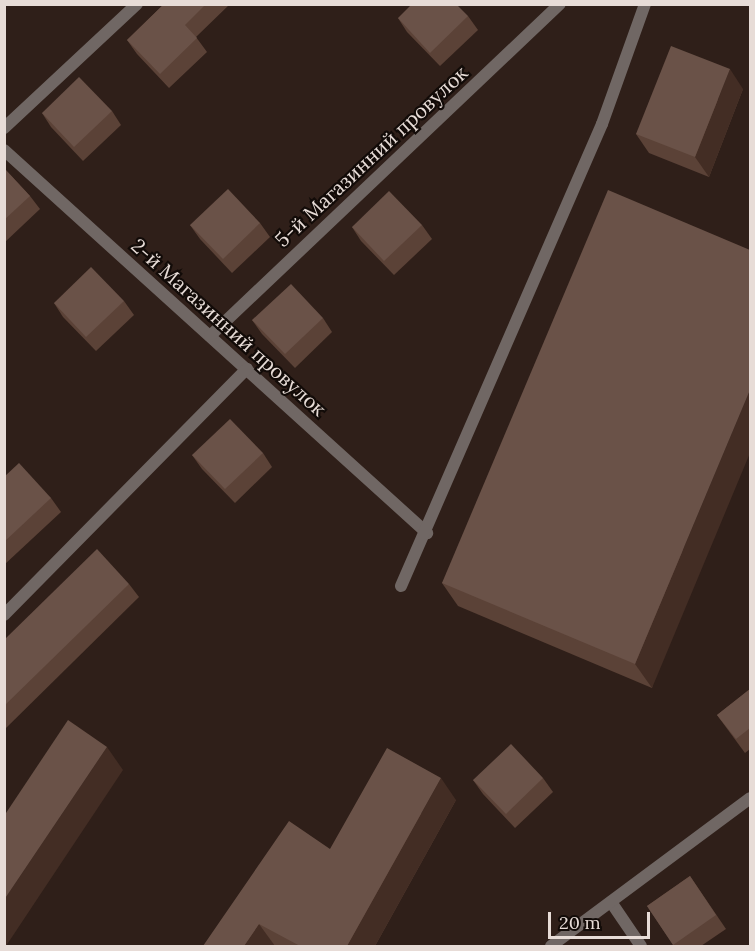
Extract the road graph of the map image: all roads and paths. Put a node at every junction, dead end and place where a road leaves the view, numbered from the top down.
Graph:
1 (137, 4) edge
2 (560, 4) edge
3 (645, 4) edge
4 (4, 128) edge
5 (4, 150) edge
6 (210, 336) junction
7 (247, 369) junction
8 (426, 533) junction
9 (401, 586) dead end
10 (4, 615) edge
11 (750, 798) edge
12 (611, 902) junction
13 (551, 946) edge
14 (641, 946) edge

1 - 4 street
2 - 6 street, 5-й Магазинний провулок
3 - 8 street
5 - 6 street, 2-й Магазинний провулок
6 - 7 street, 2-й Магазинний провулок
7 - 8 street, 2-й Магазинний провулок
7 - 10 street
8 - 9 street
11 - 12 street
12 - 13 street
12 - 14 street

